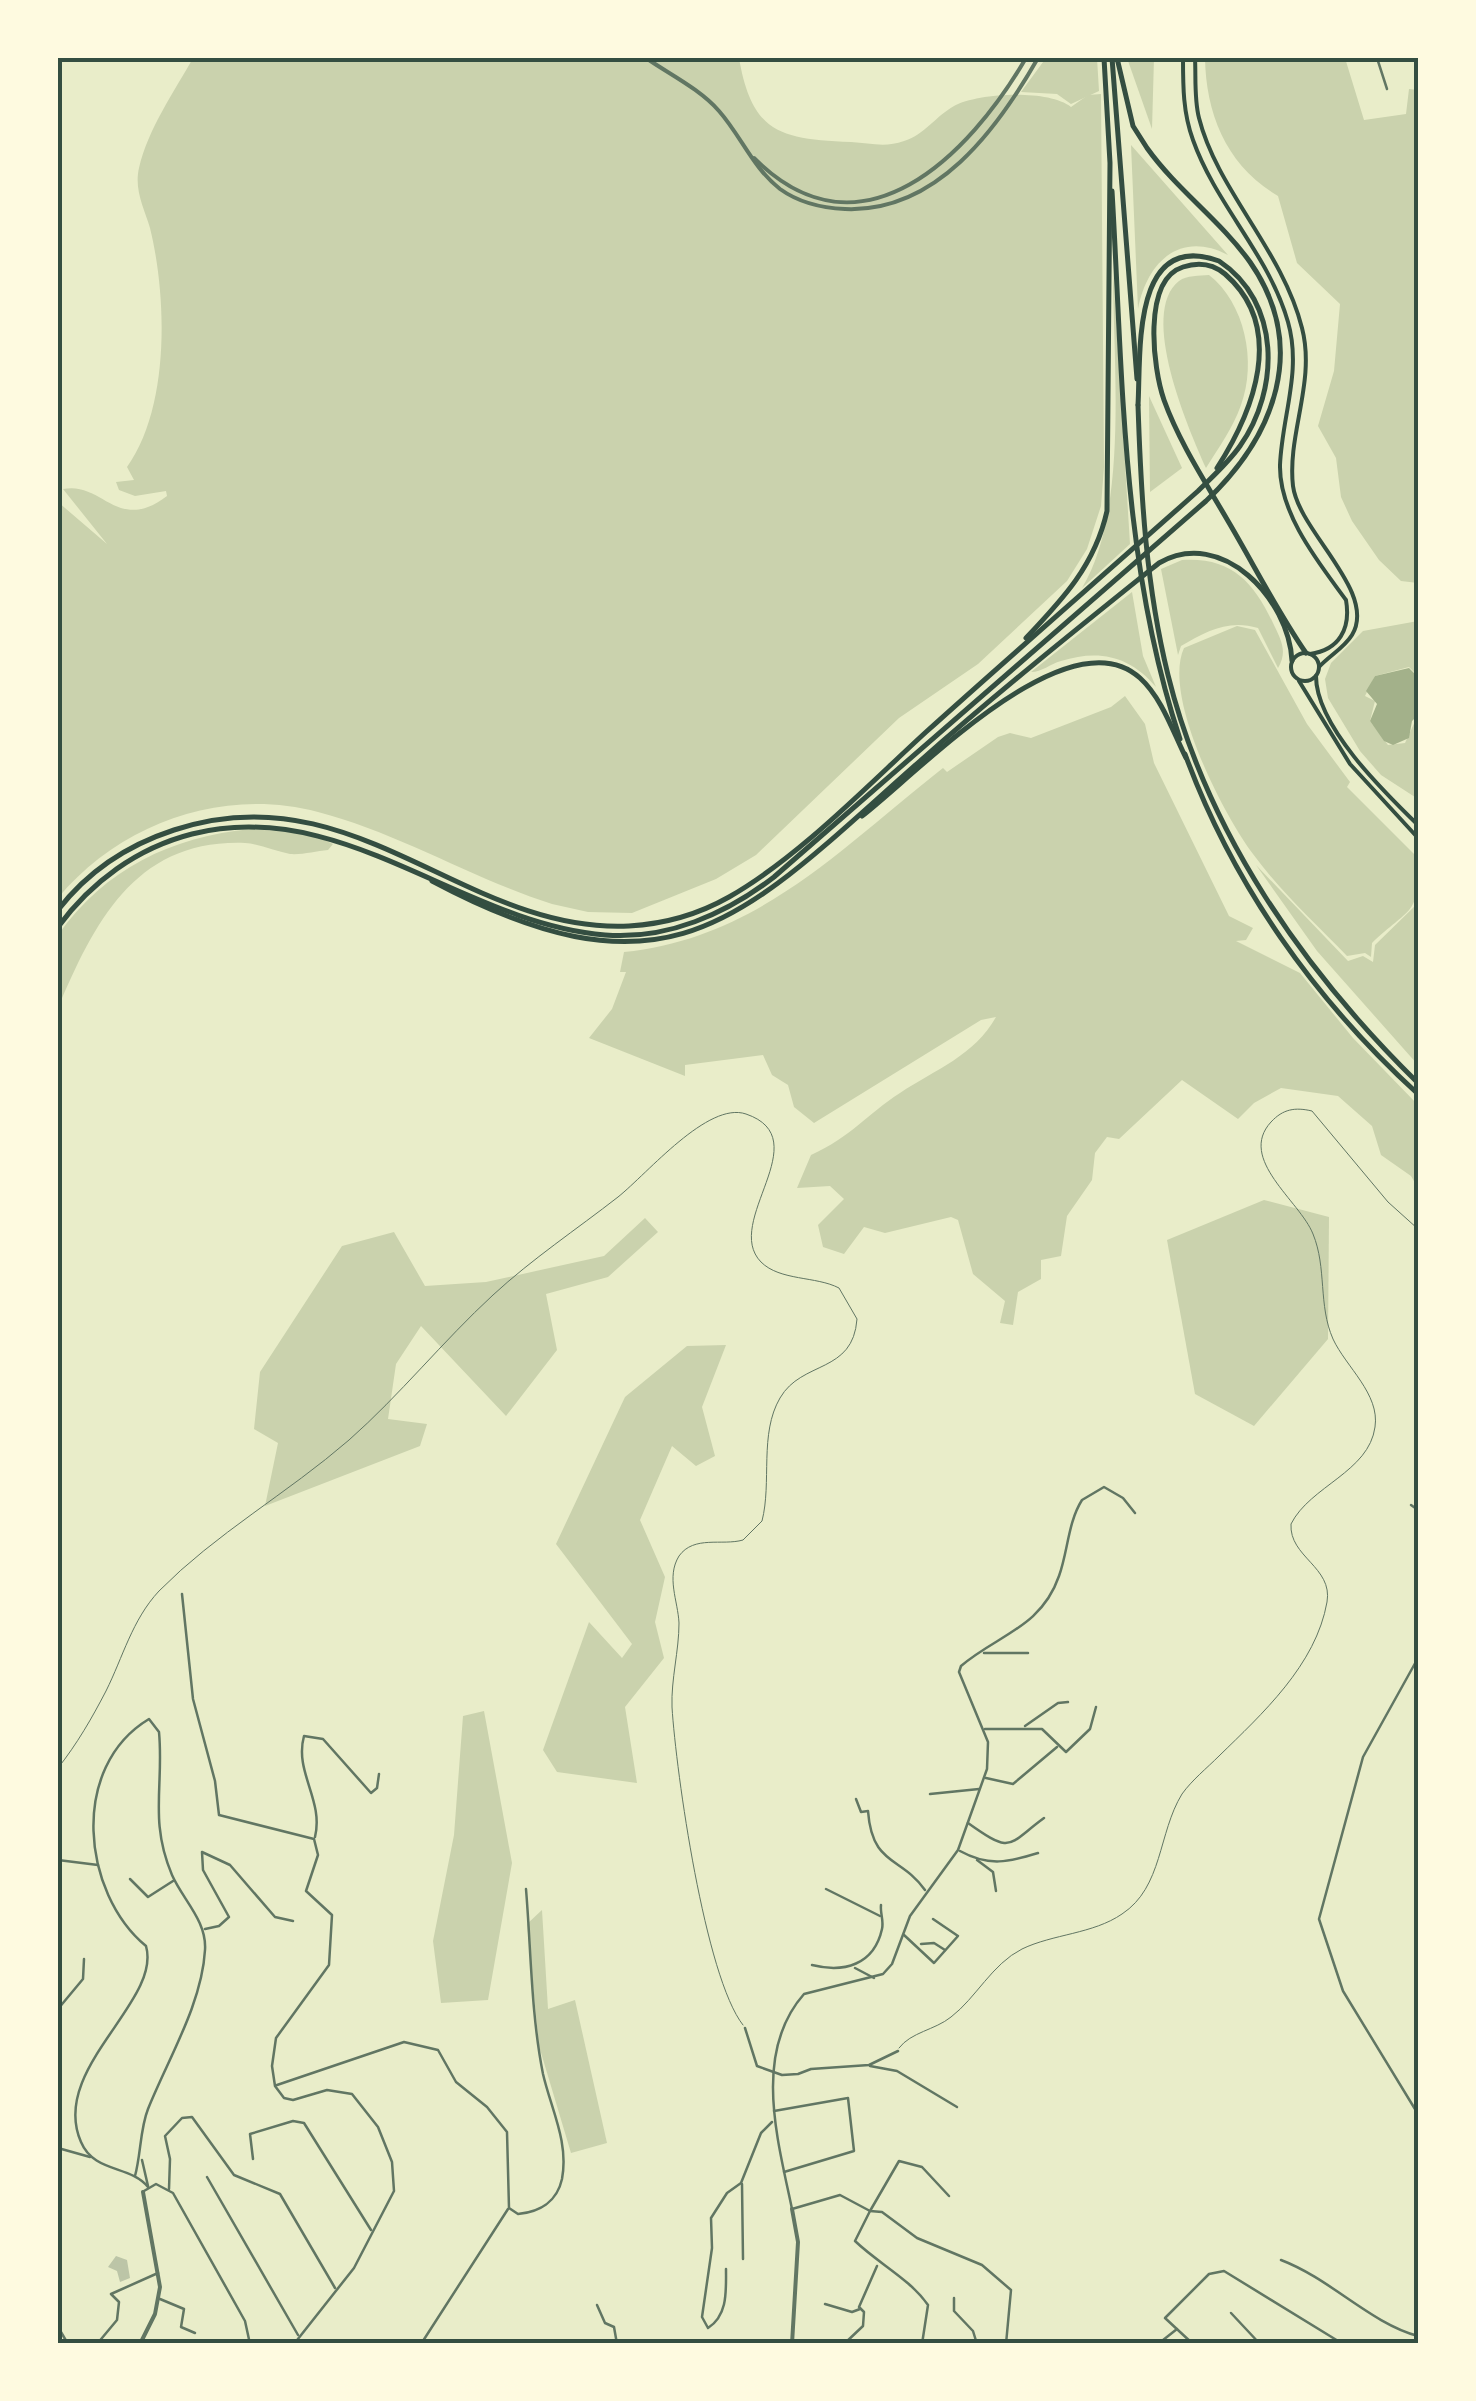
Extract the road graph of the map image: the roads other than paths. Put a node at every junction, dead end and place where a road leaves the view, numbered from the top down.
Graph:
1 (646, 58) edge
2 (1026, 58) edge
3 (1038, 58) edge
4 (1104, 58) edge
5 (1115, 58) edge
6 (1183, 58) edge
7 (1196, 58) edge
8 (1377, 58) edge
9 (1387, 89) dead end
10 (744, 146) junction
11 (1110, 163) junction
12 (1138, 405) junction
13 (1210, 479) junction
14 (1308, 653) junction
15 (1006, 660) junction
16 (1292, 661) junction
17 (1319, 667) junction
18 (1316, 676) junction
19 (1298, 680) junction
20 (1186, 758) junction
21 (1418, 825) edge
22 (1418, 838) edge
23 (820, 849) junction
24 (400, 864) junction
25 (58, 910) edge
26 (58, 926) edge
27 (1418, 1083) edge
28 (1418, 1094) edge
29 (1418, 1230) edge
30 (1411, 1505) dead end
31 (1418, 1510) edge
32 (1136, 1513) dead end
33 (182, 1594) dead end
34 (983, 1652) junction
35 (1028, 1653) dead end
36 (1418, 1658) edge
37 (1068, 1702) dead end
38 (1096, 1707) dead end
39 (1024, 1727) junction
40 (984, 1729) junction
41 (1057, 1747) junction
42 (58, 1768) edge
43 (379, 1774) dead end
44 (984, 1777) junction
45 (980, 1789) junction
46 (930, 1794) dead end
47 (856, 1799) dead end
48 (1044, 1818) dead end
49 (967, 1822) junction
50 (314, 1838) junction
51 (958, 1850) junction
52 (1038, 1853) dead end
53 (58, 1860) edge
54 (976, 1860) junction
55 (99, 1865) junction
56 (130, 1880) dead end
57 (175, 1880) junction
58 (526, 1889) dead end
59 (826, 1889) dead end
60 (996, 1890) dead end
61 (926, 1891) junction
62 (882, 1905) dead end
63 (881, 1916) junction
64 (934, 1919) dead end
65 (293, 1921) dead end
66 (203, 1929) junction
67 (902, 1934) junction
68 (920, 1945) junction
69 (946, 1952) junction
70 (84, 1959) dead end
71 (812, 1965) dead end
72 (853, 1968) junction
73 (874, 1978) junction
74 (58, 2009) edge
75 (745, 2028) junction
76 (752, 2034) dead end
77 (898, 2051) joint
78 (869, 2066) junction
79 (776, 2074) junction
80 (275, 2086) junction
81 (957, 2106) dead end
82 (773, 2112) junction
83 (1418, 2114) edge
84 (773, 2121) junction
85 (58, 2148) edge
86 (92, 2157) junction
87 (141, 2158) junction
88 (253, 2159) dead end
89 (784, 2172) junction
90 (135, 2176) junction
91 (207, 2177) dead end
92 (741, 2183) junction
93 (148, 2187) junction
94 (169, 2189) junction
95 (143, 2192) joint
96 (949, 2196) dead end
97 (509, 2208) junction
98 (792, 2210) junction
99 (870, 2211) junction
100 (372, 2231) junction
101 (743, 2260) dead end
102 (1281, 2260) dead end
103 (880, 2264) junction
104 (726, 2269) dead end
105 (159, 2273) junction
106 (336, 2289) junction
107 (158, 2298) junction
108 (954, 2298) dead end
109 (825, 2304) dead end
110 (597, 2305) dead end
111 (861, 2309) junction
112 (1231, 2313) dead end
113 (58, 2327) edge
114 (1178, 2328) junction
115 (195, 2333) dead end
116 (298, 2335) junction
117 (1418, 2336) edge
118 (68, 2344) edge
119 (96, 2344) edge
120 (140, 2344) edge
121 (250, 2344) edge
122 (294, 2344) edge
123 (421, 2344) edge
124 (617, 2344) edge
125 (792, 2344) edge
126 (844, 2344) edge
127 (922, 2344) edge
128 (977, 2344) edge
129 (1006, 2344) edge
130 (1158, 2344) edge
131 (1193, 2344) edge
132 (1260, 2344) edge
133 (1343, 2344) edge

1 - 10 street
2 - 10 street
3 - 10 street
4 - 11 main road
5 - 12 main road
5 - 24 main road
6 - 14 main road
7 - 17 main road
8 - 9 street
11 - 15 main road
11 - 20 main road
12 - 13 main road
12 - 27 main road
13 - 14 main road
13 - 15 main road
14 - 16 main road
14 - 17 main road
15 - 25 main road
16 - 19 main road
16 - 23 main road
17 - 18 main road
18 - 19 main road
18 - 21 main road
19 - 22 main road
20 - 23 main road
20 - 28 main road
23 - 24 main road
24 - 26 main road
29 - 77 lane
30 - 31 street
32 - 34 street
33 - 50 street
34 - 35 street
34 - 40 street
36 - 83 street
37 - 39 street
38 - 41 street
39 - 40 street
39 - 41 street
40 - 44 street
41 - 44 street
42 - 75 lane
43 - 50 street
44 - 45 street
45 - 46 street
45 - 49 street
47 - 61 street
48 - 49 street
49 - 51 street
50 - 80 street
51 - 54 street
51 - 61 street
52 - 54 street
53 - 55 street
54 - 60 street
55 - 57 street
55 - 86 street
56 - 57 street
57 - 66 street
58 - 97 street
59 - 63 street
61 - 67 street
62 - 63 street
63 - 72 street
64 - 69 street
65 - 66 street
66 - 87 street
67 - 68 street
67 - 73 street
68 - 69 street
68 - 69 street
70 - 74 street
71 - 72 street
72 - 73 street
73 - 79 street
75 - 76 lane
75 - 79 street
77 - 78 street
78 - 79 street
78 - 81 street
79 - 82 street
80 - 97 street
80 - 100 street
82 - 84 street
82 - 89 street
84 - 89 street
84 - 92 street
85 - 86 street
86 - 90 street
87 - 90 street
87 - 93 street
88 - 100 street
89 - 98 street
90 - 93 street
91 - 116 street
92 - 101 street
92 - 104 street
93 - 94 street
93 - 95 street
94 - 106 street
94 - 121 street
95 - 105 street
96 - 99 street
97 - 123 street
98 - 99 street
98 - 125 street
99 - 103 street
99 - 129 street
100 - 106 street
102 - 117 street
103 - 111 street
103 - 127 street
105 - 107 street
105 - 119 street
106 - 116 street
107 - 115 street
107 - 120 street
108 - 128 street
109 - 111 street
110 - 124 street
111 - 126 street
112 - 132 street
113 - 118 street
114 - 130 street
114 - 131 street
114 - 133 street
116 - 122 street

